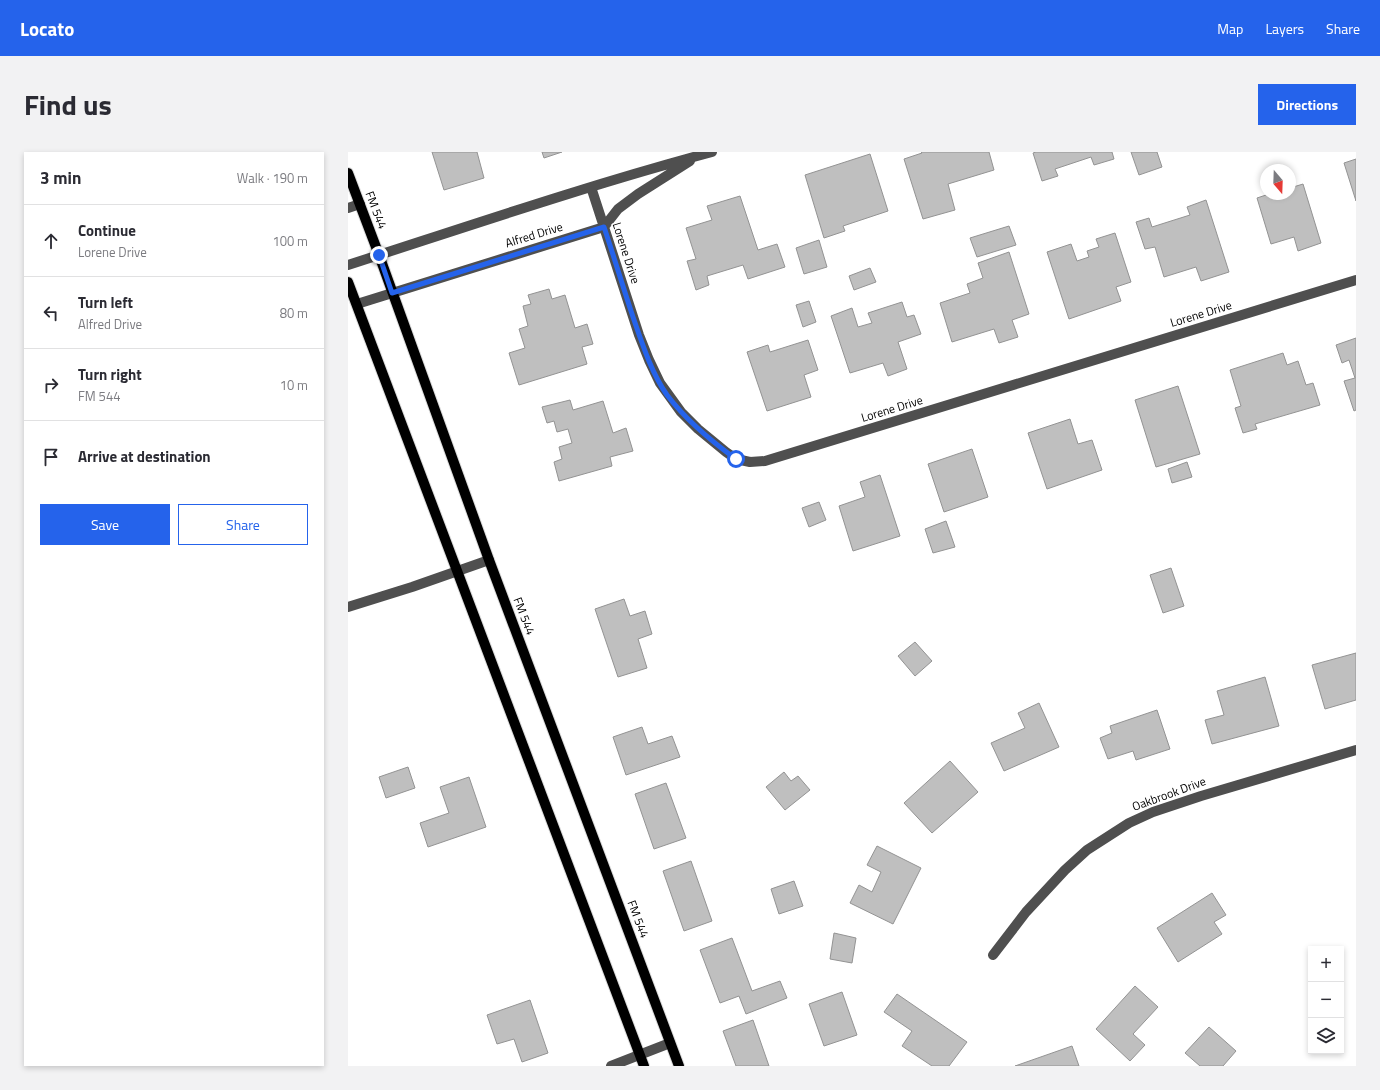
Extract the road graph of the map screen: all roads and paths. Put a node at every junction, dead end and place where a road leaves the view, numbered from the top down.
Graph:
1 (712, 152) edge
2 (701, 155) junction
3 (348, 173) edge
4 (591, 187) junction
5 (360, 204) junction
6 (348, 208) edge
7 (604, 227) junction
8 (379, 255) junction
9 (348, 265) edge
10 (1356, 280) edge
11 (348, 282) edge
12 (392, 293) junction
13 (357, 304) junction
14 (489, 560) junction
15 (457, 571) junction
16 (348, 607) edge
17 (1356, 750) edge
18 (993, 955) dead end
19 (670, 1043) junction
20 (640, 1055) junction
21 (611, 1066) edge
22 (644, 1066) edge
23 (679, 1066) edge

1 - 2 street
2 - 4 street
2 - 7 street
3 - 5 main road, FM 544
4 - 7 street, Lorene Drive
4 - 8 street
5 - 6 street
5 - 8 main road, FM 544
7 - 10 street, Lorene Drive
7 - 12 street, Alfred Drive
8 - 9 street
8 - 12 main road, FM 544
11 - 13 main road
12 - 13 street, Alfred Drive
12 - 14 main road, FM 544
13 - 15 main road
14 - 15 street
14 - 19 main road, FM 544
15 - 16 street
15 - 20 main road
17 - 18 street, Oakbrook Drive
19 - 20 street
19 - 23 main road, FM 544
20 - 21 street
20 - 22 main road

